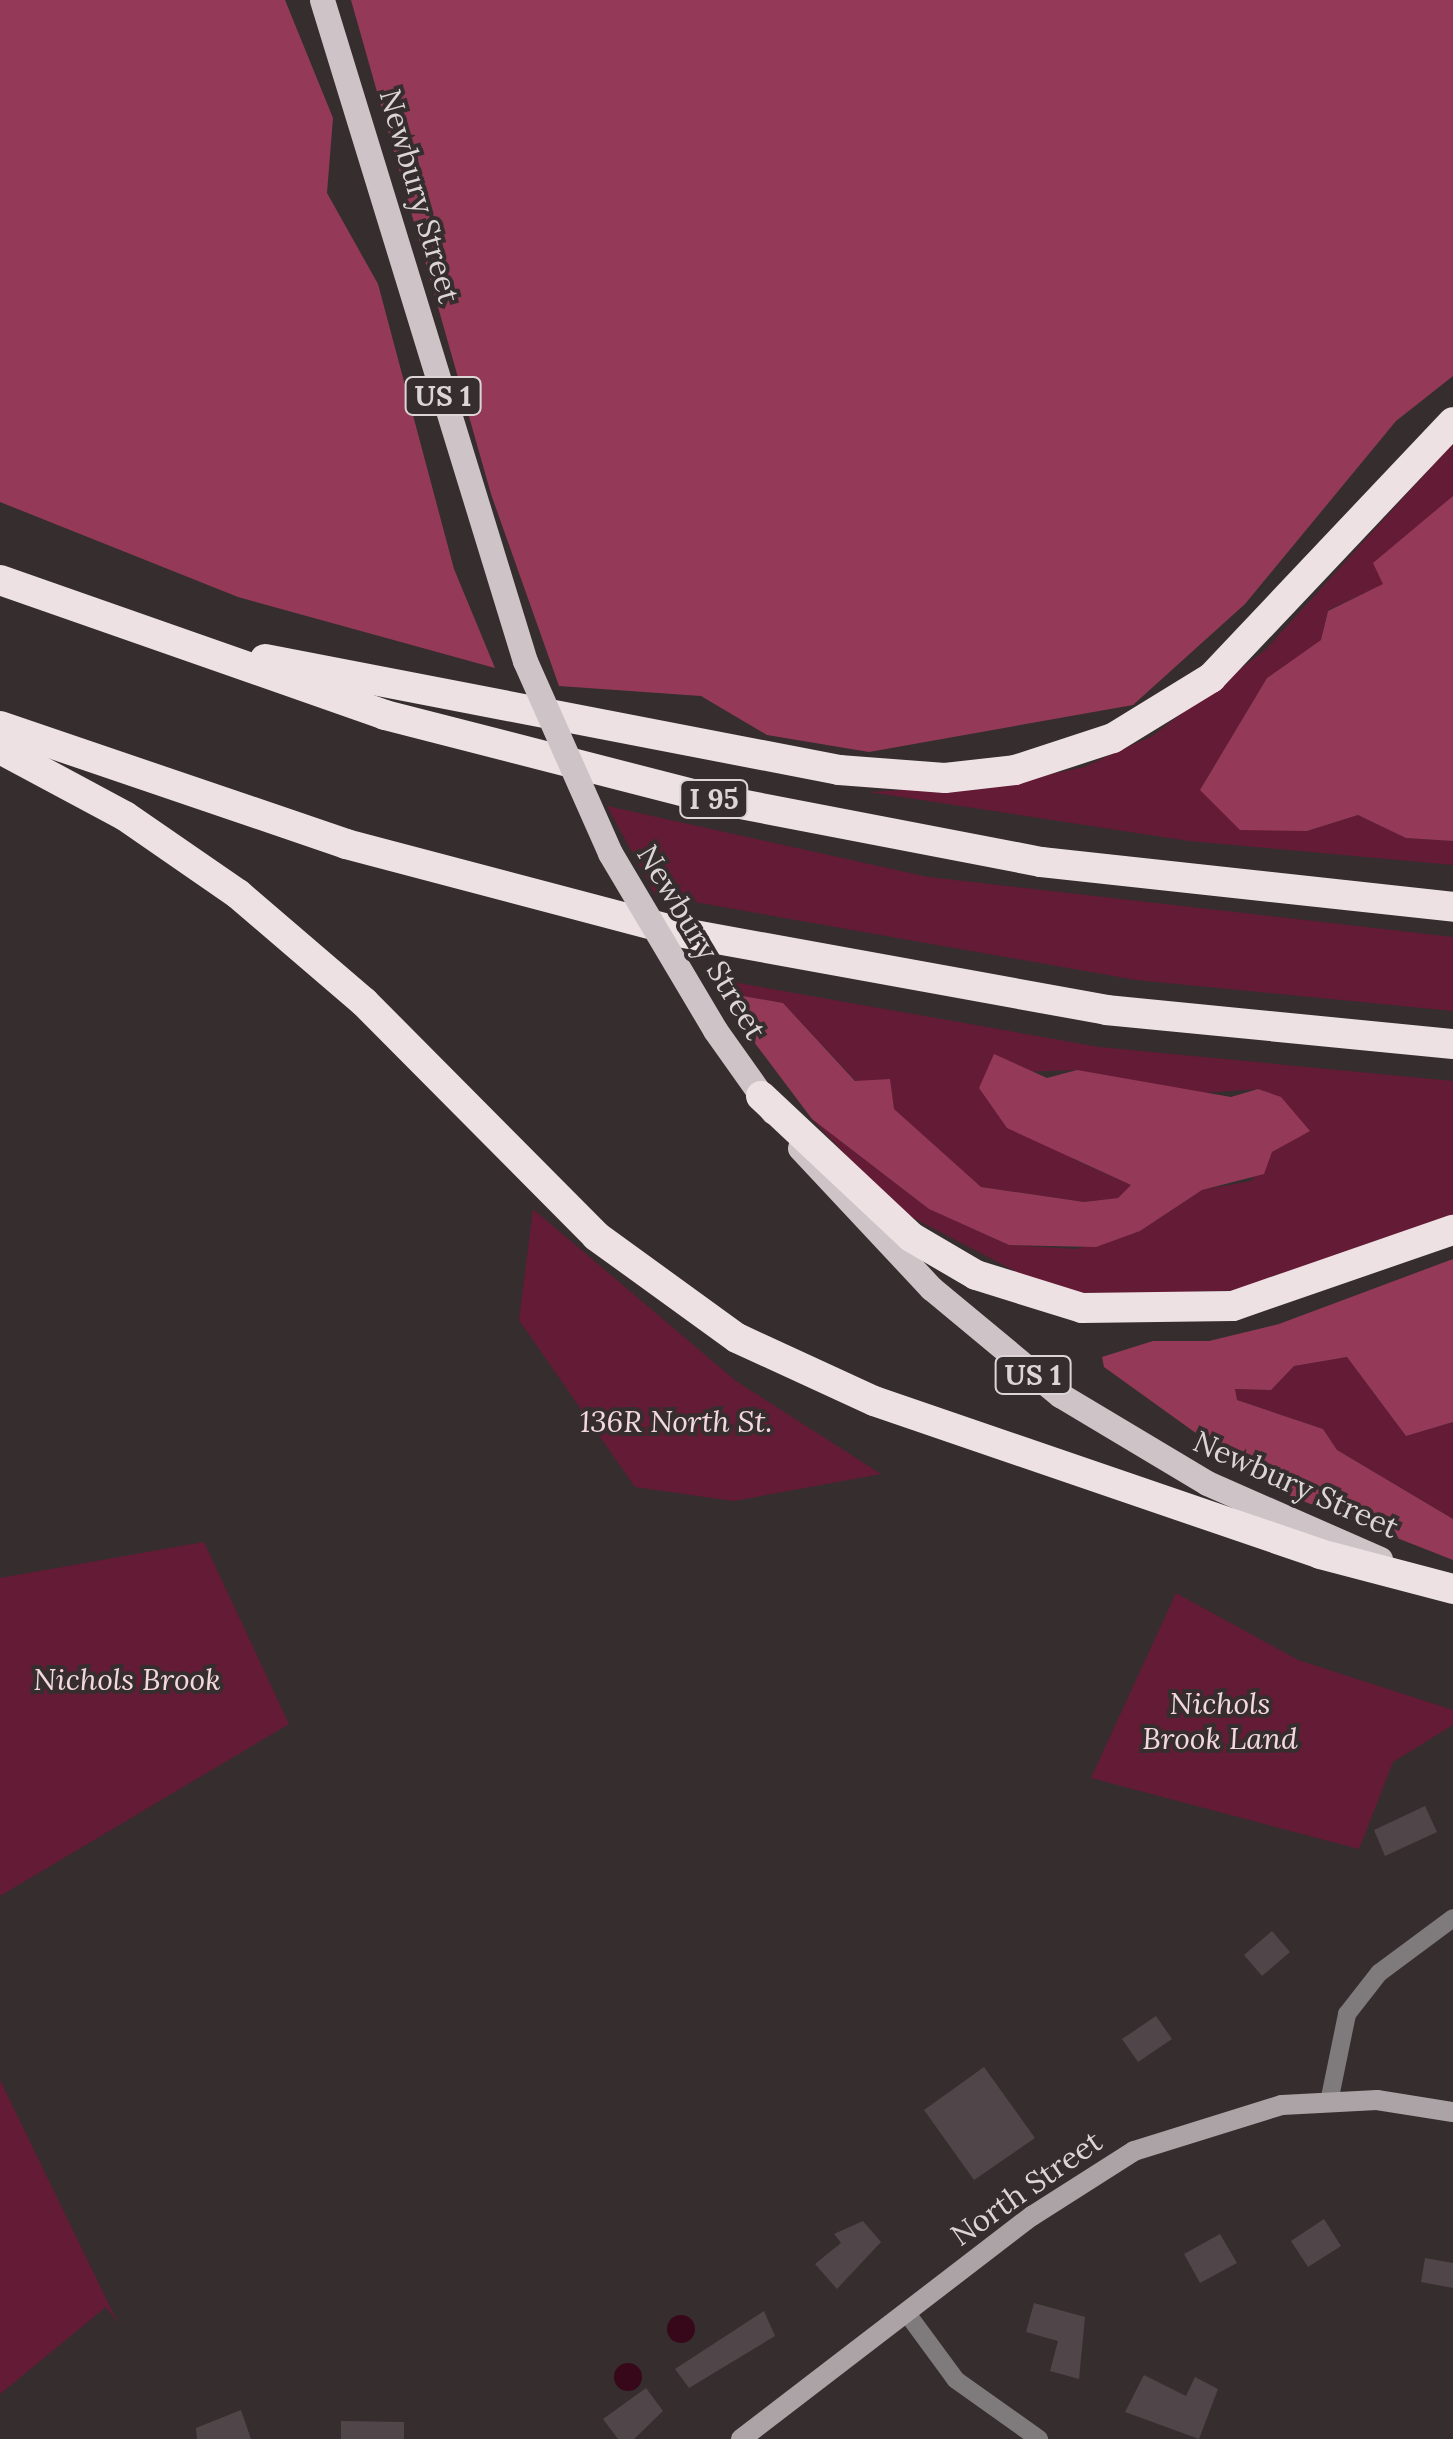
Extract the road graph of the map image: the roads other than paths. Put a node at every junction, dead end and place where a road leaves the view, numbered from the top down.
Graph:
1 (322, 0) edge
2 (336, 0) edge
3 (369, 128) junction
4 (1453, 422) edge
5 (0, 580) edge
6 (146, 636) junction
7 (0, 726) edge
8 (0, 749) edge
9 (1453, 906) edge
10 (1453, 1044) edge
11 (761, 1096) junction
12 (1453, 1230) edge
13 (1453, 1587) edge
14 (1453, 1918) edge
15 (1329, 2102) junction
16 (1453, 2112) edge
17 (906, 2312) junction
18 (741, 2439) edge
19 (1039, 2439) edge

1 - 3 main road, Newbury Street / US 1
2 - 3 main road
3 - 11 main road, Newbury Street / US 1, bridge
4 - 6 highway
5 - 6 highway, I 95
6 - 9 highway, I 95
7 - 10 highway
8 - 13 highway
11 - 12 highway
11 - 13 main road, Newbury Street / US 1
14 - 15 street
15 - 16 street, North Street
15 - 17 street, North Street
17 - 18 street, North Street
17 - 19 street

